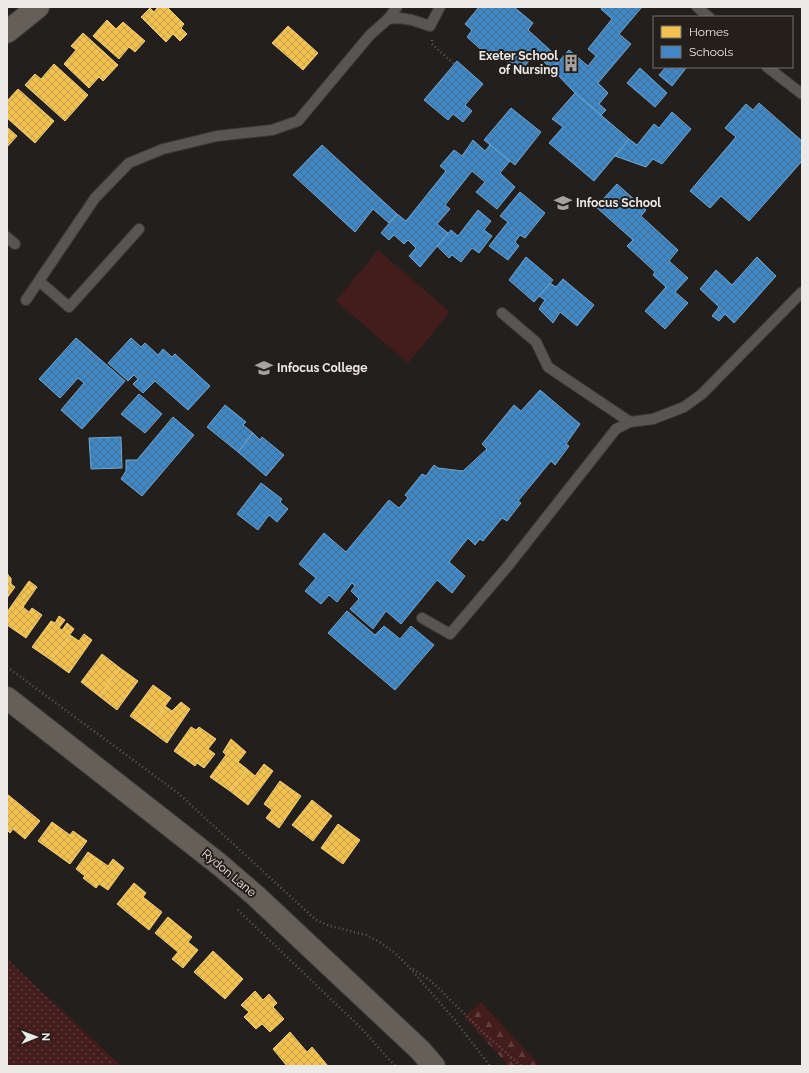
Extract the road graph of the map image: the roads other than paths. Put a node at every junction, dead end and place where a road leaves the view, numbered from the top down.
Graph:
1 (38, 7) edge
2 (397, 7) edge
3 (440, 7) edge
4 (697, 7) edge
5 (708, 16) edge
6 (388, 19) junction
7 (7, 32) edge
8 (769, 68) edge
9 (802, 94) edge
10 (139, 229) dead end
11 (39, 280) junction
12 (802, 292) edge
13 (26, 300) dead end
14 (502, 313) dead end
15 (630, 422) junction
16 (422, 618) dead end
17 (7, 698) edge
18 (434, 1066) edge

1 - 7 main road
2 - 6 lane
3 - 6 lane
4 - 5 lane
6 - 11 lane
8 - 9 lane
10 - 11 lane
11 - 13 lane
12 - 15 lane
14 - 15 lane
15 - 16 lane
17 - 18 main road, Rydon Lane

